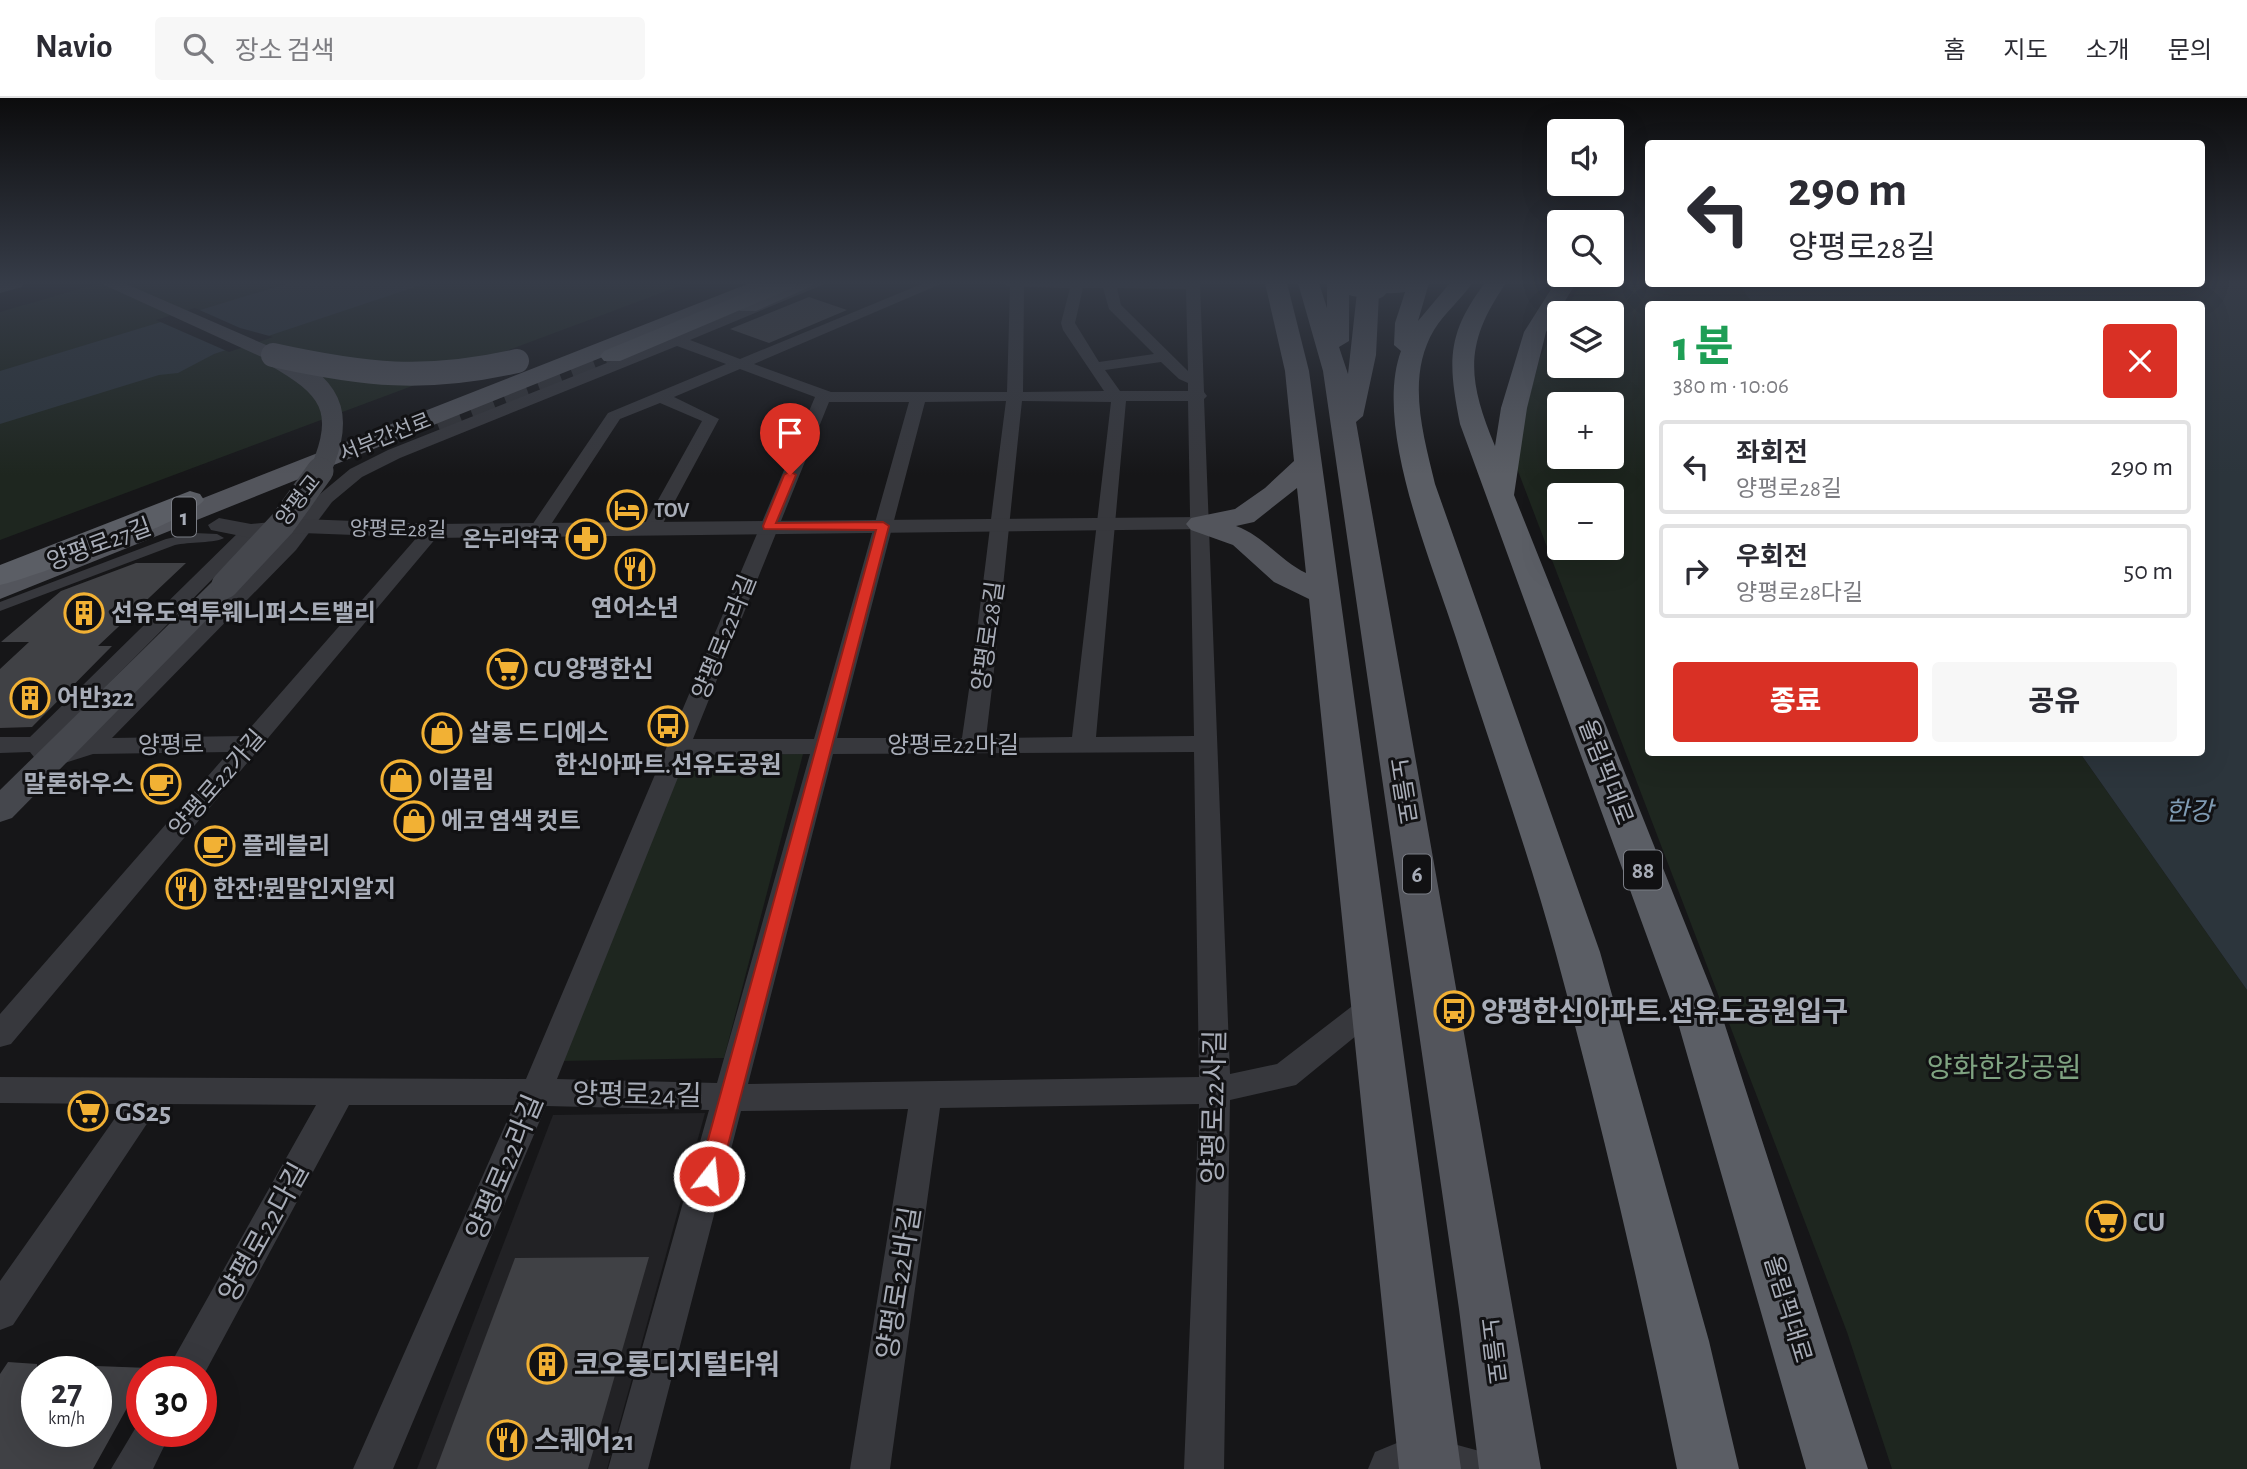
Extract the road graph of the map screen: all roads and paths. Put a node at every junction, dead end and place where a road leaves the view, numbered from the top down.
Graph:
1 (255, 347) edge
2 (553, 347) edge
3 (581, 347) edge
4 (611, 347) edge
5 (634, 347) edge
6 (648, 347) edge
7 (663, 347) edge
8 (693, 347) edge
9 (782, 347) edge
10 (1014, 347) edge
11 (1084, 347) edge
12 (1155, 347) edge
13 (1196, 347) edge
14 (1291, 347) edge
15 (1328, 347) edge
16 (1337, 347) edge
17 (1365, 347) edge
18 (1406, 347) edge
19 (1415, 347) edge
20 (1462, 347) edge
21 (1531, 347) edge
22 (273, 355) junction
23 (612, 356) tunnel mouth
24 (1164, 356) junction
25 (739, 365) junction
26 (1097, 367) junction
27 (1406, 369) junction
28 (1335, 371) junction
29 (1198, 389) junction
30 (823, 396) junction
31 (1015, 396) junction
32 (1118, 396) junction
33 (660, 397) junction
34 (918, 397) junction
35 (1345, 435) junction
36 (368, 445) junction
37 (1308, 463) junction
38 (237, 496) junction
39 (1500, 496) junction
40 (190, 500) junction
41 (1201, 524) junction
42 (999, 525) junction
43 (1106, 525) junction
44 (302, 526) junction
45 (769, 526) junction
46 (883, 526) junction
47 (652, 527) junction
48 (539, 528) junction
49 (218, 531) junction
50 (251, 531) junction
51 (433, 531) junction
52 (143, 533) junction
53 (0, 565) edge
54 (0, 576) edge
55 (225, 585) joint
56 (0, 589) edge
57 (1324, 594) junction
58 (0, 607) edge
59 (250, 744) junction
60 (1208, 744) junction
61 (0, 745) edge
62 (1083, 745) junction
63 (92, 746) junction
64 (823, 746) junction
65 (973, 746) junction
66 (678, 747) junction
67 (43, 752) junction
68 (0, 810) edge
69 (1374, 1005) junction
70 (0, 1035) edge
71 (0, 1090) edge
72 (152, 1090) junction
73 (1215, 1090) junction
74 (340, 1091) junction
75 (536, 1092) junction
76 (731, 1096) junction
77 (926, 1097) junction
78 (0, 1312) edge
79 (194, 1356) edge
80 (143, 1447) edge
81 (1429, 1467) edge
82 (131, 1469) edge
83 (373, 1469) edge
84 (628, 1469) edge
85 (870, 1469) edge
86 (1204, 1469) edge
87 (1510, 1469) edge
88 (1708, 1469) edge
89 (1837, 1469) edge

1 - 22 main road, 양평교
2 - 22 main road, bridge
3 - 40 main road, 서부간선로 / 1
4 - 36 main road, 서부간선로 / 1
5 - 23 highway
6 - 36 main road
7 - 44 street, 양평로
8 - 25 street
9 - 25 street
10 - 31 street
11 - 26 street
12 - 24 street
13 - 29 street, 양평로22사길
14 - 37 main road
15 - 28 main road, 노들로 / 6
16 - 28 main road
17 - 35 main road
18 - 27 highway
19 - 27 highway
20 - 39 highway, 올림픽대로 / 88
21 - 39 highway
22 - 55 main road, 양평교, bridge
24 - 26 street
24 - 29 street
25 - 30 street
25 - 33 street
26 - 32 street
27 - 88 highway
28 - 35 main road, 노들로 / 6
29 - 32 street
29 - 41 street, 양평로22사길
30 - 34 street
30 - 45 street, 양평로22라길
31 - 32 street
31 - 34 street
31 - 42 street
32 - 43 street
33 - 47 street
33 - 48 street
34 - 46 street
35 - 87 main road, 노들로 / 6
36 - 38 main road, 서부간선로 / 1
37 - 41 main road
37 - 57 main road
38 - 49 main road
38 - 52 main road, 서부간선로 / 1
39 - 89 highway, 올림픽대로 / 88
40 - 53 main road, 서부간선로 / 1
40 - 54 highway
41 - 43 street, 양평로28길
41 - 57 main road
41 - 60 street, 양평로22사길
42 - 43 street, 양평로28길
42 - 46 street, 양평로28길
42 - 65 street, 양평로28길
43 - 62 street
44 - 50 street, 양평로28길
44 - 51 street, 양평로28길
44 - 63 street, 양평로
45 - 46 street, 양평로28길
45 - 47 street, 양평로28길
45 - 66 street, 양평로22라길
46 - 64 street
47 - 48 street, 양평로28길
48 - 51 street, 양평로28길
49 - 50 street, 양평로28길
49 - 52 main road
49 - 58 street, 양평로27길
50 - 67 street, 양평로
51 - 59 street, 양평로22가길
52 - 56 main road, 서부간선로 / 1
55 - 67 main road, 양평로
57 - 69 main road
59 - 63 street, 양평로
59 - 70 street, 양평로22가길
60 - 62 street
60 - 73 street, 양평로22사길
61 - 67 street, 양평로
62 - 65 street, 양평로22마길
63 - 67 street, 양평로
64 - 65 street, 양평로22마길
64 - 66 street
64 - 76 street
66 - 75 street, 양평로22라길
67 - 68 main road, 양평로
69 - 73 street, 양평로24길
69 - 81 main road
71 - 72 street, 양평로24길
72 - 74 street, 양평로24길
72 - 78 street
73 - 77 street, 양평로24길
73 - 86 street, 양평로22사길
74 - 75 street, 양평로24길
74 - 79 street, 양평로22다길
75 - 76 street, 양평로24길
75 - 83 street, 양평로22라길
76 - 77 street, 양평로24길
76 - 84 street
77 - 85 street, 양평로22바길
80 - 82 street

